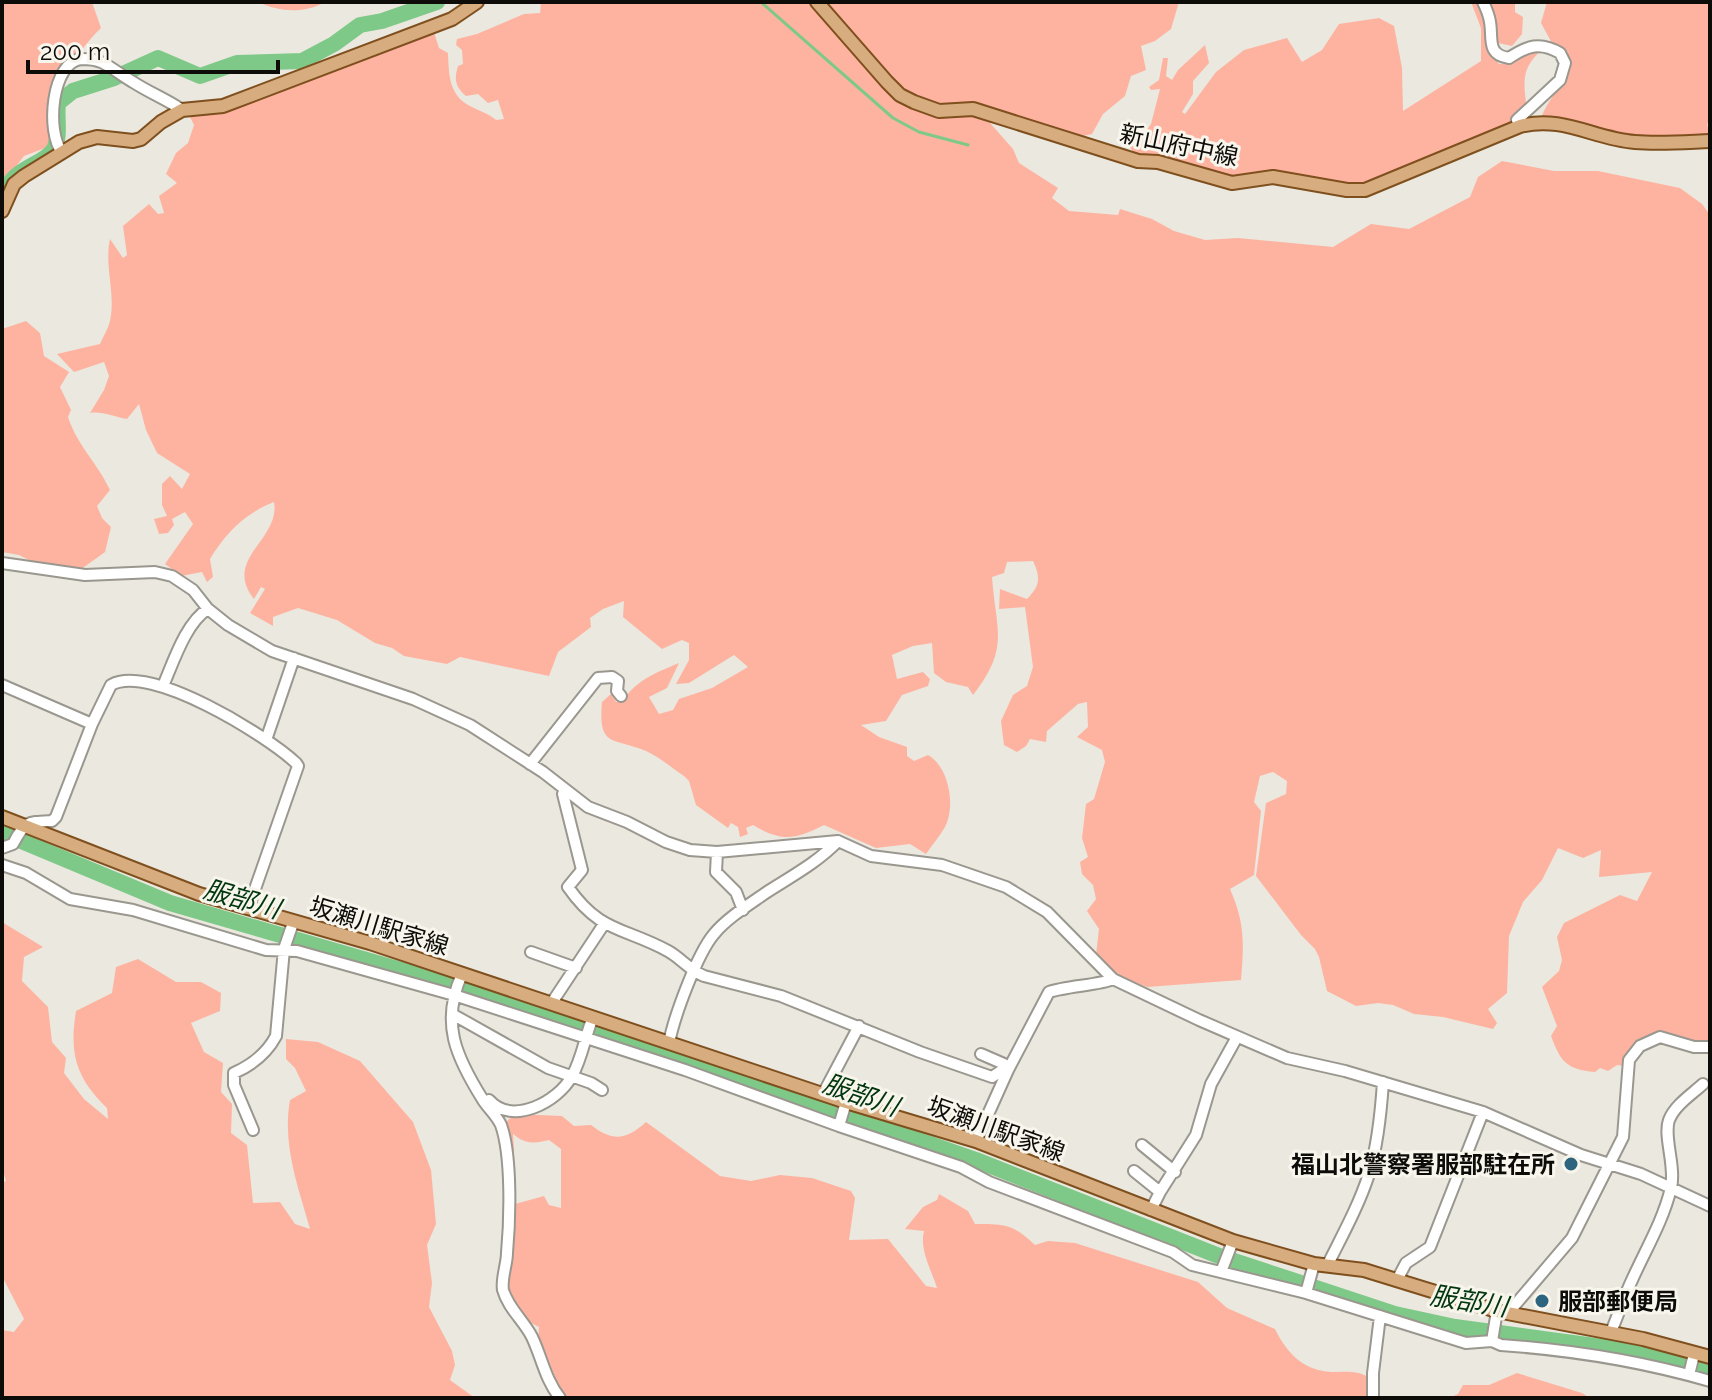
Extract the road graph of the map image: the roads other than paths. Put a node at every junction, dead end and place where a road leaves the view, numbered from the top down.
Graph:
1 (477, 2) edge
2 (817, 2) edge
3 (1483, 2) edge
4 (182, 110) junction
5 (1520, 126) junction
6 (1710, 141) edge
7 (62, 152) junction
8 (2, 211) edge
9 (2, 563) edge
10 (208, 609) junction
11 (294, 658) junction
12 (2, 685) edge
13 (163, 686) junction
14 (621, 696) dead end
15 (92, 724) junction
16 (266, 740) junction
17 (530, 764) junction
18 (565, 791) junction
19 (2, 817) edge
20 (22, 829) junction
21 (838, 841) junction
22 (2, 848) edge
23 (717, 852) junction
24 (2, 865) edge
25 (248, 909) junction
26 (743, 910) junction
27 (604, 924) junction
28 (292, 926) junction
29 (285, 946) junction
30 (531, 952) dead end
31 (576, 968) junction
32 (694, 972) junction
33 (461, 976) junction
34 (1113, 979) junction
35 (455, 993) junction
36 (551, 1004) junction
37 (452, 1014) junction
38 (592, 1019) junction
39 (859, 1026) junction
40 (584, 1037) junction
41 (1237, 1037) junction
42 (669, 1043) junction
43 (1710, 1047) edge
44 (981, 1054) dead end
45 (1008, 1070) junction
46 (572, 1076) junction
47 (1383, 1082) junction
48 (1703, 1084) dead end
49 (475, 1085) junction
50 (602, 1090) dead end
51 (823, 1094) junction
52 (846, 1105) junction
53 (1483, 1112) junction
54 (839, 1126) junction
55 (253, 1130) dead end
56 (976, 1141) junction
57 (1142, 1145) dead end
58 (1609, 1165) junction
59 (1134, 1171) dead end
60 (1175, 1172) junction
61 (1671, 1189) junction
62 (1160, 1192) junction
63 (1710, 1206) edge
64 (1151, 1210) junction
65 (1232, 1244) junction
66 (1328, 1264) junction
67 (1312, 1269) junction
68 (1222, 1270) junction
69 (1397, 1280) junction
70 (1306, 1292) junction
71 (1501, 1314) junction
72 (1380, 1316) junction
73 (1611, 1332) junction
74 (1492, 1339) junction
75 (1693, 1356) junction
76 (1710, 1357) edge
77 (1689, 1373) junction
78 (1710, 1381) edge
79 (560, 1398) edge
80 (1373, 1398) edge

1 - 4 main road
2 - 5 main road, 新山府中線
3 - 5 street
4 - 7 main road
4 - 7 street
5 - 6 main road, 新山府中線
7 - 8 main road
9 - 10 street
10 - 11 street
10 - 13 street
11 - 16 street
11 - 17 street
12 - 15 street
13 - 15 street
13 - 16 street
14 - 17 street
15 - 20 street
16 - 25 street
17 - 18 street
18 - 23 street
18 - 27 street
19 - 20 main road, 坂瀬川駅家線
20 - 22 street
20 - 25 main road, 坂瀬川駅家線
21 - 23 street
21 - 26 street
21 - 34 street
23 - 26 street
24 - 29 street
25 - 28 main road, 坂瀬川駅家線
26 - 32 street
27 - 31 street
27 - 32 street
28 - 29 street
28 - 33 main road, 坂瀬川駅家線
29 - 35 street
29 - 55 street
30 - 31 street
31 - 36 street
32 - 39 street
32 - 42 street
33 - 35 street
33 - 36 main road, 坂瀬川駅家線
34 - 41 street
34 - 45 street
35 - 37 street
35 - 40 street
36 - 38 main road, 坂瀬川駅家線
37 - 46 street
37 - 49 street
38 - 40 street
38 - 42 main road, 坂瀬川駅家線
39 - 45 street
39 - 51 street
40 - 46 street
40 - 54 street
41 - 47 street
41 - 60 street
42 - 51 main road, 坂瀬川駅家線
43 - 58 street
44 - 45 street
45 - 56 street
46 - 49 street
46 - 50 street
47 - 53 street
47 - 66 street
48 - 61 street
49 - 79 street
51 - 52 main road, 坂瀬川駅家線
52 - 54 street
52 - 56 main road, 坂瀬川駅家線
53 - 58 street
53 - 69 street
54 - 68 street
56 - 64 main road, 坂瀬川駅家線
57 - 60 street
58 - 61 street
58 - 71 street
59 - 62 street
60 - 62 street
61 - 63 street
61 - 73 street
62 - 64 street
64 - 65 main road, 坂瀬川駅家線
65 - 67 main road, 坂瀬川駅家線
65 - 68 street
66 - 67 main road, 坂瀬川駅家線
66 - 69 main road, 坂瀬川駅家線
67 - 70 street
68 - 70 street
69 - 71 main road, 坂瀬川駅家線
70 - 72 street
71 - 73 main road, 坂瀬川駅家線
71 - 74 street
72 - 74 street
72 - 80 street
73 - 75 main road, 坂瀬川駅家線
74 - 77 street
75 - 76 main road, 坂瀬川駅家線
75 - 77 street
77 - 78 street

